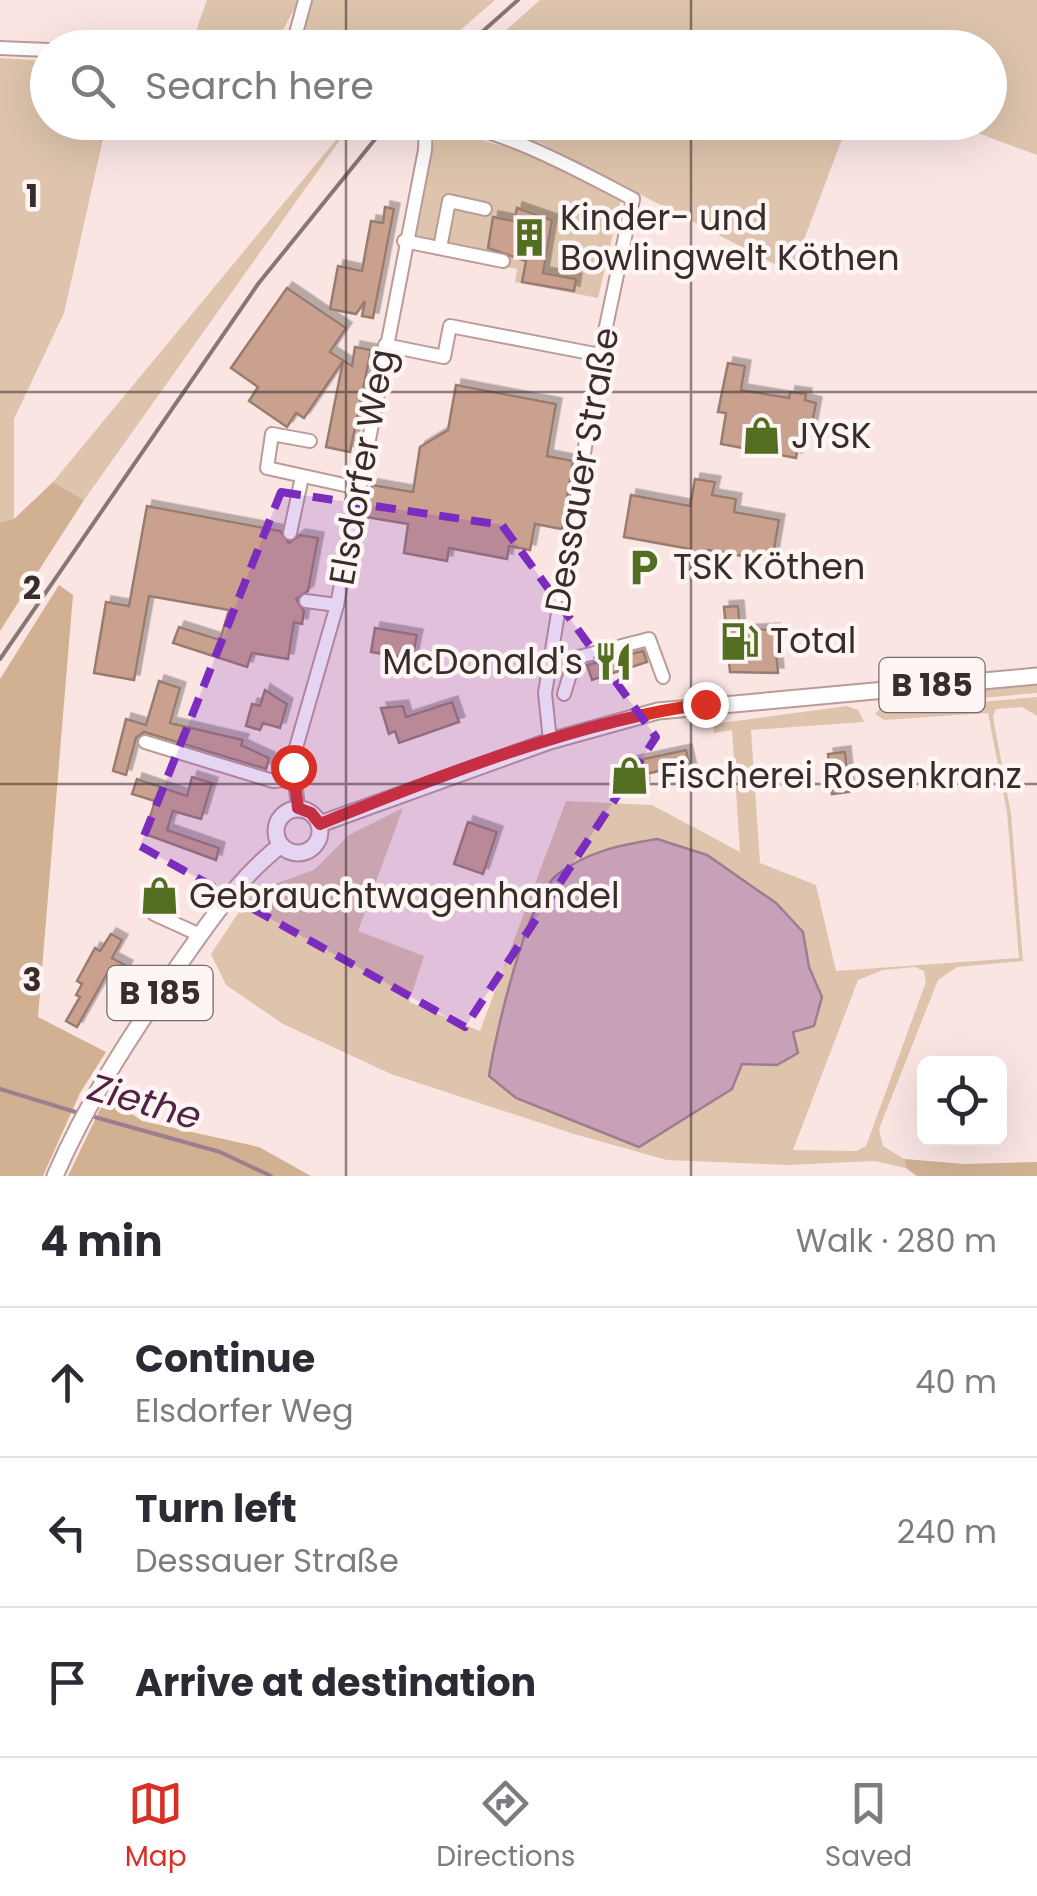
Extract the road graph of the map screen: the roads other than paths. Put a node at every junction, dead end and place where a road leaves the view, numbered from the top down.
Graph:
1 (305, 0) edge
2 (297, 30) edge
3 (0, 48) edge
4 (30, 49) edge
5 (424, 140) edge
6 (505, 140) edge
7 (485, 208) dead end
8 (404, 241) junction
9 (440, 248) junction
10 (503, 261) dead end
11 (385, 345) junction
12 (600, 355) junction
13 (310, 441) dead end
14 (302, 477) junction
15 (358, 488) junction
16 (290, 533) dead end
17 (306, 601) dead end
18 (337, 605) junction
19 (1037, 676) edge
20 (663, 677) dead end
21 (564, 694) dead end
22 (145, 742) dead end
23 (550, 742) junction
24 (293, 779) junction
25 (298, 808) junction
26 (320, 824) junction
27 (281, 846) junction
28 (154, 914) dead end
29 (200, 935) junction
30 (55, 1176) edge

1 - 2 street
3 - 4 street
5 - 8 street, Elsdorfer Weg
6 - 12 street, Dessauer Straße
7 - 9 street
8 - 9 street
8 - 11 street, Elsdorfer Weg
9 - 10 street
11 - 12 street
11 - 15 street, Elsdorfer Weg
12 - 23 street, Dessauer Straße
13 - 14 street
14 - 15 street
14 - 16 street
15 - 18 street, Elsdorfer Weg
17 - 18 street
18 - 24 street, Elsdorfer Weg
19 - 23 main road, B 185
20 - 21 street
22 - 24 street
23 - 26 main road, B 185
24 - 25 street, Elsdorfer Weg
25 - 26 main road
25 - 27 main road
26 - 27 main road
27 - 29 main road, B 185
28 - 29 street
29 - 30 main road, B 185

